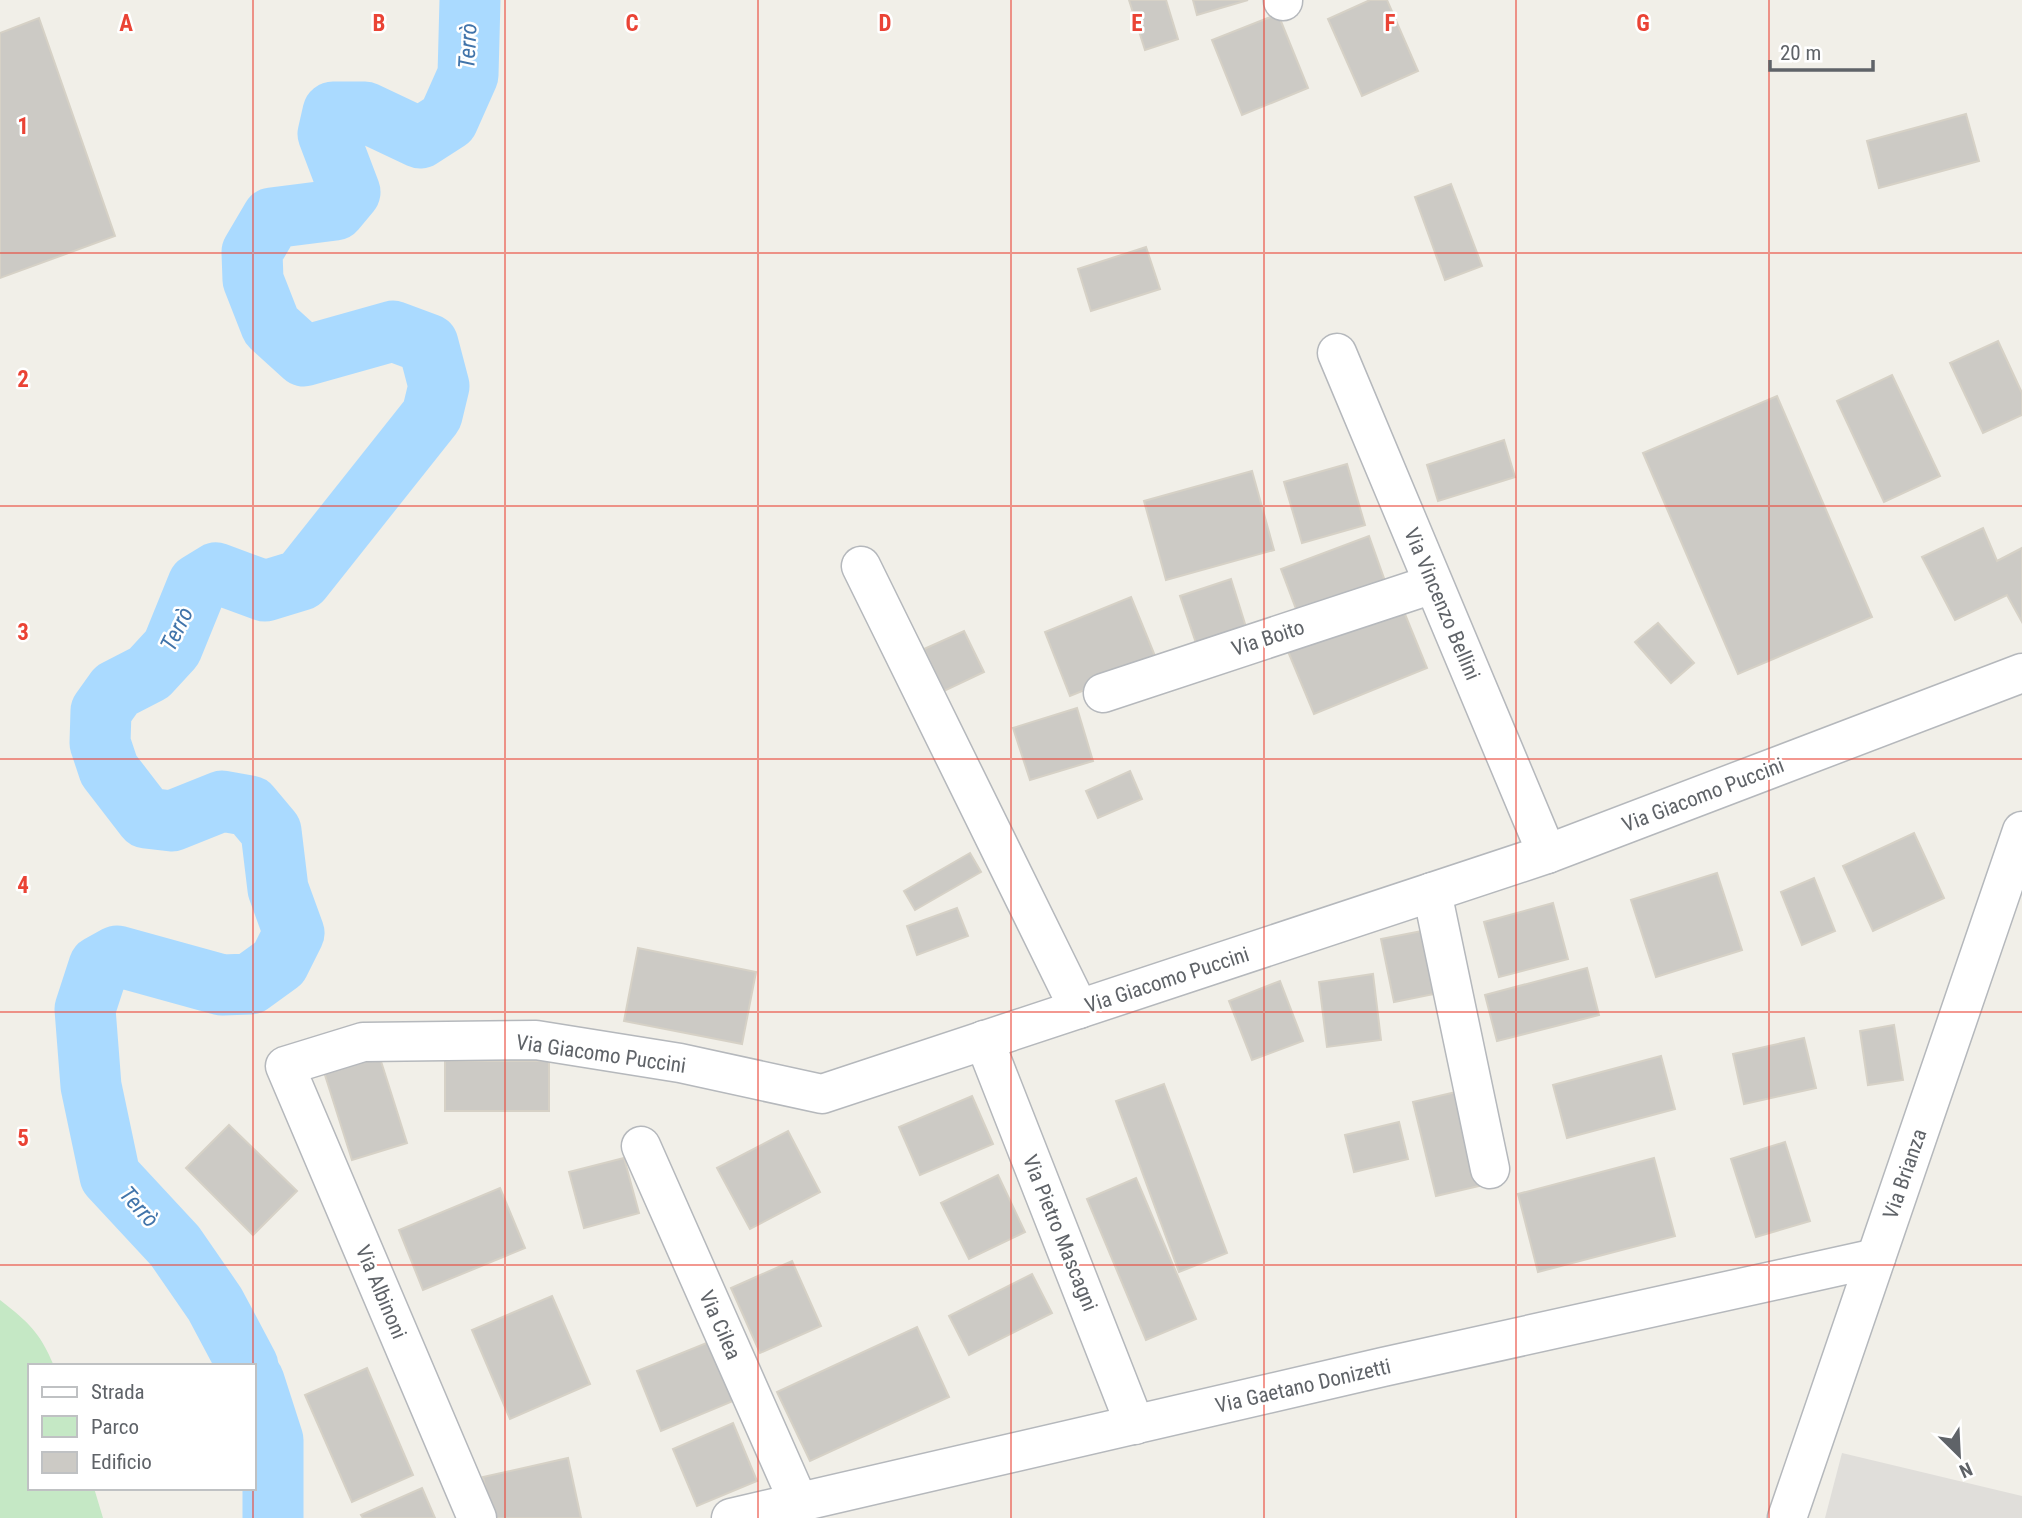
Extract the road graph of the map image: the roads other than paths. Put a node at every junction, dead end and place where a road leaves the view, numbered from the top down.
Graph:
1 (1337, 353) dead end
2 (861, 566) dead end
3 (1433, 583) junction
4 (2022, 673) edge
5 (1103, 693) dead end
6 (2022, 831) edge
7 (1547, 854) junction
8 (1432, 892) junction
9 (1079, 1009) junction
10 (984, 1040) junction
11 (285, 1066) joint
12 (641, 1146) dead end
13 (1490, 1169) dead end
14 (1876, 1258) junction
15 (1135, 1425) junction
16 (799, 1503) junction
17 (477, 1518) edge
18 (731, 1518) edge
19 (1787, 1518) edge

1 - 3 street, Via Vincenzo Bellini
2 - 9 street
3 - 5 street, Via Boito
3 - 7 street, Via Vincenzo Bellini
4 - 7 street, Via Giacomo Puccini
6 - 14 street, Via Brianza
7 - 8 street, Via Giacomo Puccini
8 - 9 street, Via Giacomo Puccini
8 - 13 street
9 - 10 street, Via Giacomo Puccini
10 - 11 street, Via Giacomo Puccini
10 - 15 street, Via Pietro Mascagni
11 - 17 street, Via Albinoni
12 - 16 street, Via Cilea
14 - 15 street, Via Gaetano Donizetti
14 - 19 street, Via Brianza
15 - 16 street, Via Gaetano Donizetti
16 - 18 street, Via Gaetano Donizetti

